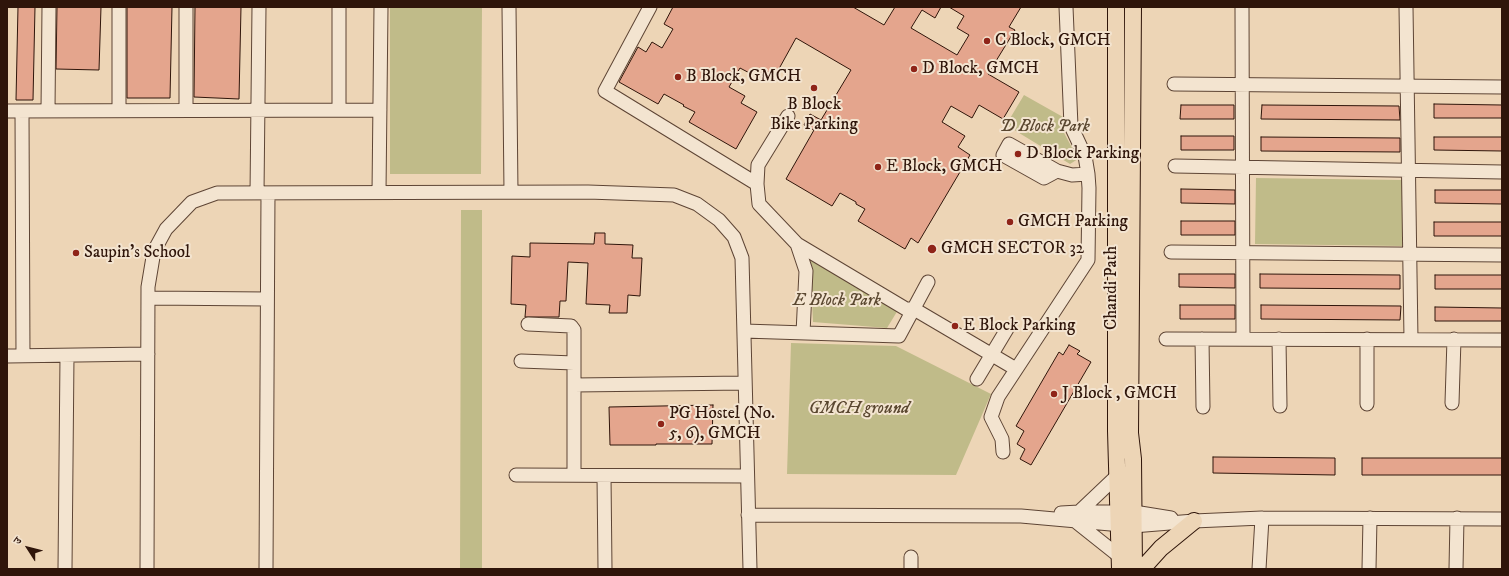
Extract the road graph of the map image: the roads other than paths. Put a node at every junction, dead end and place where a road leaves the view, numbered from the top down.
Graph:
1 (49, 7) edge
2 (119, 7) edge
3 (186, 7) edge
4 (259, 7) edge
5 (339, 7) edge
6 (381, 7) edge
7 (509, 7) edge
8 (650, 7) edge
9 (1066, 7) edge
10 (1116, 7) edge
11 (1133, 7) edge
12 (1242, 7) edge
13 (1406, 7) edge
14 (1174, 84) dead end
15 (1242, 84) junction
16 (1407, 85) junction
17 (1502, 87) edge
18 (48, 110) junction
19 (119, 110) junction
20 (186, 110) junction
21 (258, 110) junction
22 (339, 110) junction
23 (380, 110) junction
24 (7, 111) edge
25 (22, 111) junction
26 (788, 116) dead end
27 (1175, 166) dead end
28 (1242, 167) junction
29 (1408, 170) junction
30 (1057, 171) dead end
31 (1502, 172) edge
32 (1088, 174) junction
33 (757, 184) junction
34 (379, 192) junction
35 (511, 192) junction
36 (262, 193) junction
37 (797, 244) junction
38 (1171, 252) dead end
39 (1243, 253) junction
40 (1410, 254) junction
41 (1502, 255) edge
42 (928, 282) dead end
43 (148, 298) junction
44 (267, 299) junction
45 (914, 309) junction
46 (528, 324) dead end
47 (1007, 329) dead end
48 (744, 331) junction
49 (803, 333) junction
50 (1202, 339) junction
51 (1243, 339) junction
52 (1411, 339) junction
53 (1454, 339) junction
54 (1166, 340) dead end
55 (1279, 340) junction
56 (1367, 340) junction
57 (1502, 340) edge
58 (148, 354) junction
59 (991, 354) junction
60 (7, 356) edge
61 (23, 356) junction
62 (67, 356) junction
63 (521, 361) dead end
64 (574, 363) junction
65 (1016, 369) junction
66 (977, 379) dead end
67 (745, 383) junction
68 (574, 385) junction
69 (1452, 402) dead end
70 (1367, 404) dead end
71 (1280, 406) dead end
72 (1203, 407) dead end
73 (1003, 452) dead end
74 (516, 475) dead end
75 (574, 475) junction
76 (1118, 475) junction
77 (604, 476) junction
78 (748, 476) junction
79 (748, 515) junction
80 (1077, 516) junction
81 (1262, 518) junction
82 (1370, 518) junction
83 (1457, 518) junction
84 (1126, 519) junction
85 (1502, 519) edge
86 (1194, 521) junction
87 (1119, 563) edge
88 (66, 569) edge
89 (147, 569) edge
90 (266, 569) edge
91 (605, 569) edge
92 (750, 569) edge
93 (1134, 569) edge
94 (1142, 569) edge
95 (1259, 569) edge
96 (1369, 569) edge
97 (1456, 569) edge

1 - 18 street
2 - 19 street
3 - 20 street
4 - 21 street
5 - 22 street
6 - 23 street
7 - 35 street
8 - 33 street
9 - 32 street
10 - 76 main road, Chandi Path
11 - 84 main road, Chandi Path
12 - 15 street
13 - 16 street
14 - 15 street
15 - 16 street
15 - 28 street
16 - 17 street
16 - 29 street
18 - 19 street
18 - 25 street
19 - 20 street
20 - 21 street
21 - 22 street
21 - 36 street
22 - 23 street
23 - 34 street
24 - 25 street
25 - 61 street
26 - 33 street
27 - 28 street
28 - 29 street
28 - 39 street
29 - 31 street
29 - 40 street
30 - 32 street
32 - 65 street
33 - 37 street
34 - 35 street
34 - 36 street
35 - 48 street
36 - 43 street
36 - 44 street
37 - 45 street
37 - 49 street
38 - 39 street
39 - 40 street
39 - 51 street
40 - 41 street
40 - 52 street
42 - 45 street
43 - 44 street
43 - 58 street
44 - 90 street
45 - 49 street
45 - 59 street
46 - 64 street
47 - 59 street
48 - 49 street
48 - 67 street
50 - 51 street
50 - 54 street
50 - 72 street
51 - 55 street
52 - 53 street
52 - 56 street
53 - 57 street
53 - 69 street
55 - 56 street
55 - 71 street
56 - 70 street
58 - 62 street
58 - 89 street
59 - 65 street
59 - 66 street
60 - 61 street
61 - 62 street
62 - 88 street
63 - 64 street
64 - 68 street
65 - 73 street
67 - 68 street
67 - 78 street
68 - 75 street
74 - 75 street
75 - 77 street
76 - 80 street
76 - 84 main road, Chandi Path
77 - 78 street
77 - 91 street
78 - 79 street
79 - 80 street
79 - 92 street
80 - 84 street
80 - 87 street
81 - 82 street
81 - 86 street
81 - 95 street
82 - 83 street
82 - 96 street
83 - 85 street
83 - 97 street
84 - 86 street
84 - 87 main road, Chandi Path
84 - 93 main road, Chandi Path
86 - 94 main road

